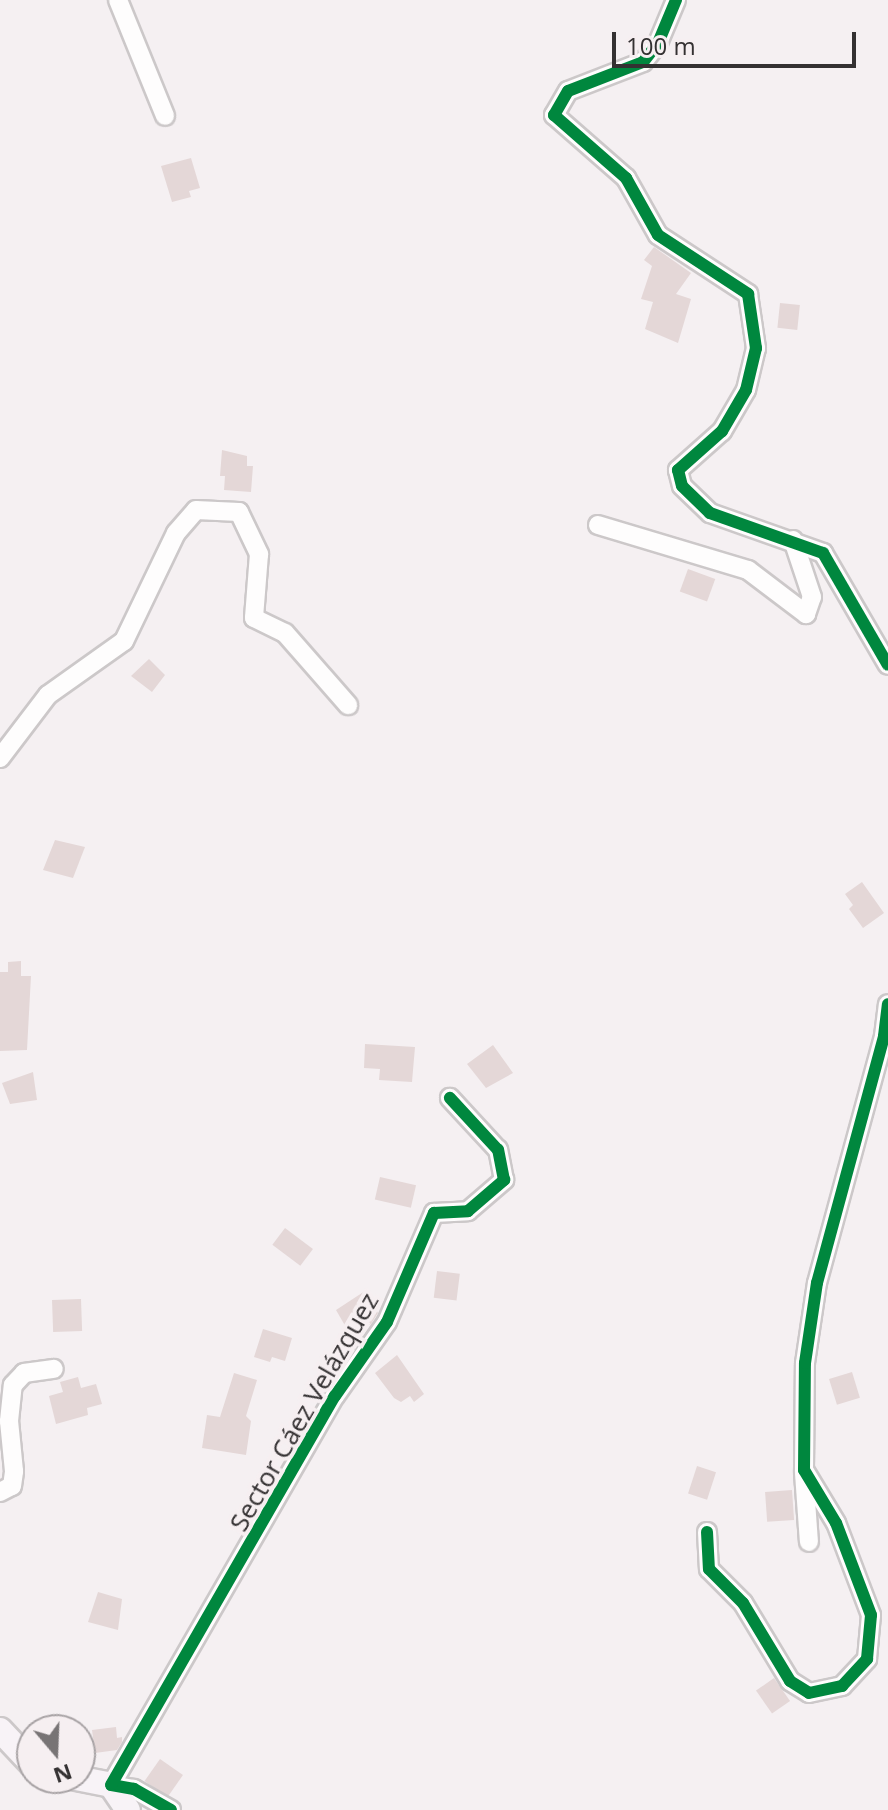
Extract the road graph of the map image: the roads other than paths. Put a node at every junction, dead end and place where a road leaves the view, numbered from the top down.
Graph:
1 (118, 0) edge
2 (676, 0) edge
3 (165, 116) dead end
4 (598, 525) dead end
5 (793, 540) junction
6 (888, 665) edge
7 (348, 705) dead end
8 (0, 758) edge
9 (888, 1004) edge
10 (450, 1098) dead end
11 (54, 1369) dead end
12 (804, 1470) junction
13 (0, 1492) edge
14 (707, 1532) dead end
15 (809, 1542) dead end
16 (0, 1730) edge
17 (16, 1747) edge
18 (96, 1782) edge
19 (111, 1785) junction
20 (128, 1810) edge
21 (171, 1810) edge

1 - 3 street
2 - 5 street
4 - 5 street
5 - 6 street
7 - 8 street
9 - 12 street
10 - 19 street, Sector Cáez Velázquez
11 - 13 street
12 - 14 street
12 - 15 street
16 - 17 street
18 - 19 street
19 - 20 street
19 - 21 street

